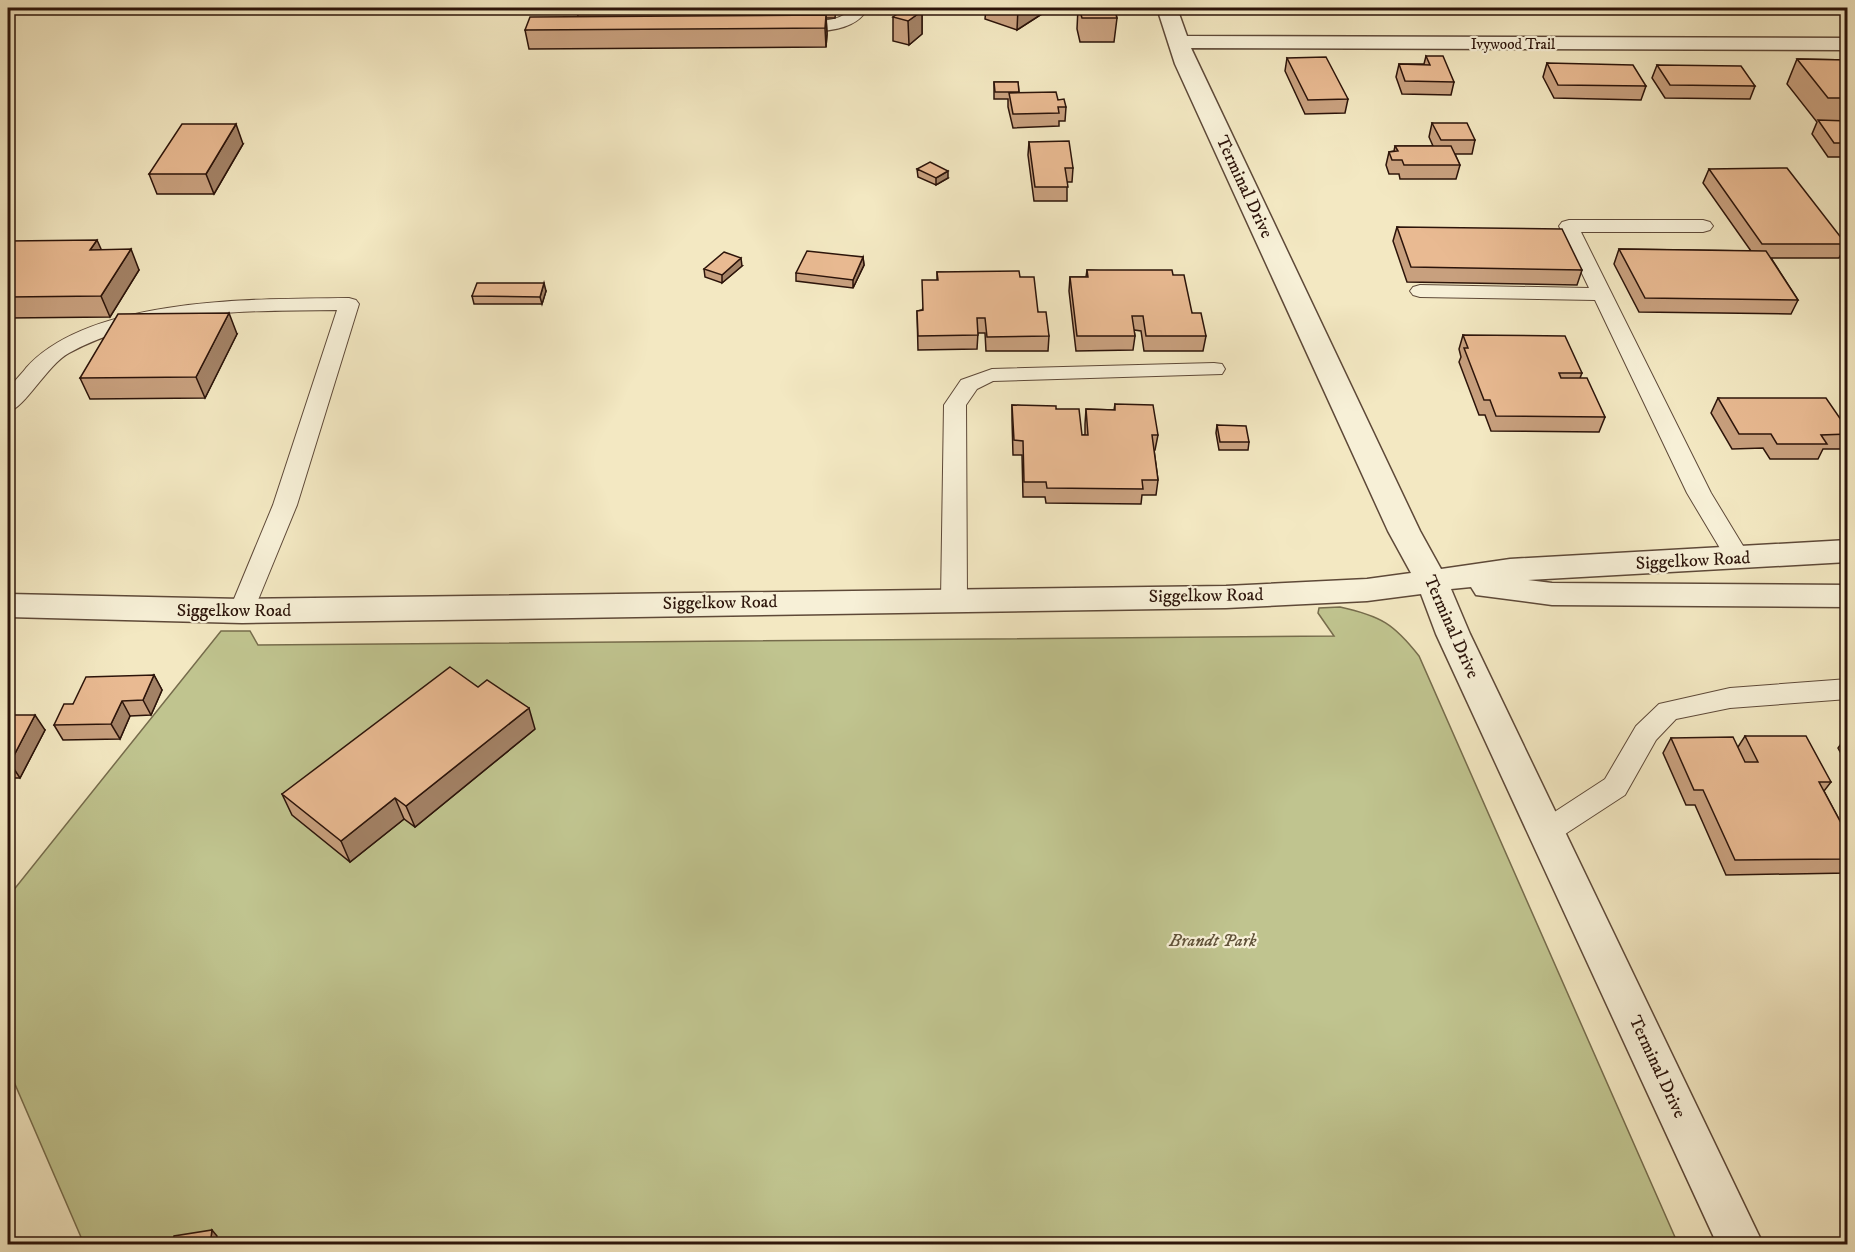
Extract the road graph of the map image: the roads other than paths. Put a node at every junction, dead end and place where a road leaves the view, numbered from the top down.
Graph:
1 (861, 8) edge
2 (1167, 8) edge
3 (775, 26) edge
4 (1178, 42) junction
5 (1848, 44) edge
6 (1703, 226) dead end
7 (1420, 291) edge
8 (1602, 294) junction
9 (1214, 369) dead end
10 (8, 405) edge
11 (1848, 551) edge
12 (1739, 559) junction
13 (1432, 582) junction
14 (1848, 596) edge
15 (954, 599) junction
16 (8, 606) edge
17 (242, 611) junction
18 (1848, 689) edge
19 (1546, 832) junction
20 (1740, 1245) edge

1 - 3 lane
2 - 4 street, Terminal Drive
4 - 5 street, Ivywood Trail
4 - 13 street, Terminal Drive
6 - 8 lane
7 - 8 lane
8 - 12 lane
9 - 15 lane
10 - 17 lane
11 - 12 street, Siggelkow Road
12 - 13 street, Siggelkow Road
13 - 14 street, Siggelkow Road
13 - 15 street, Siggelkow Road
13 - 19 street, Terminal Drive
15 - 17 street, Siggelkow Road
16 - 17 street, Siggelkow Road
18 - 19 lane
19 - 20 street, Terminal Drive

